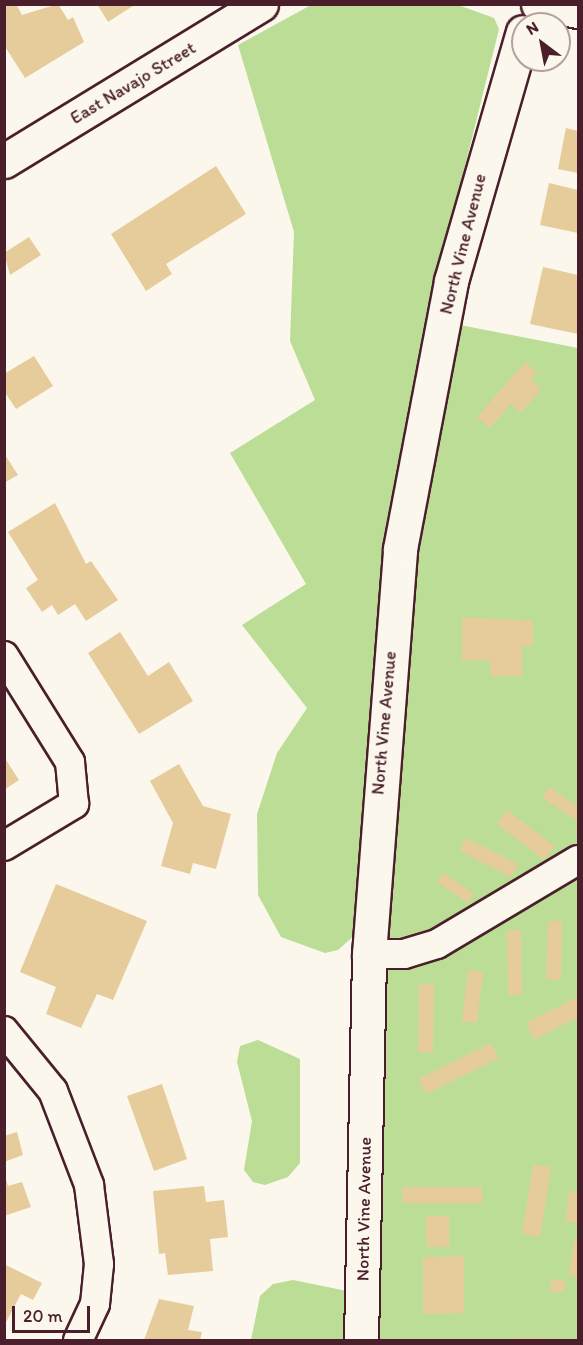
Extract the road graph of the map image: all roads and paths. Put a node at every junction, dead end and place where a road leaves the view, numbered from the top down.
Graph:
1 (261, 4) edge
2 (538, 4) edge
3 (579, 11) edge
4 (511, 70) edge
5 (4, 161) edge
6 (4, 656) edge
7 (4, 846) edge
8 (579, 860) edge
9 (369, 954) junction
10 (4, 1031) edge
11 (78, 1341) edge
12 (361, 1341) edge

1 - 5 street, East Navajo Street
2 - 3 street
4 - 9 street, North Vine Avenue
6 - 7 street
8 - 9 street
9 - 12 street, North Vine Avenue
10 - 11 street

